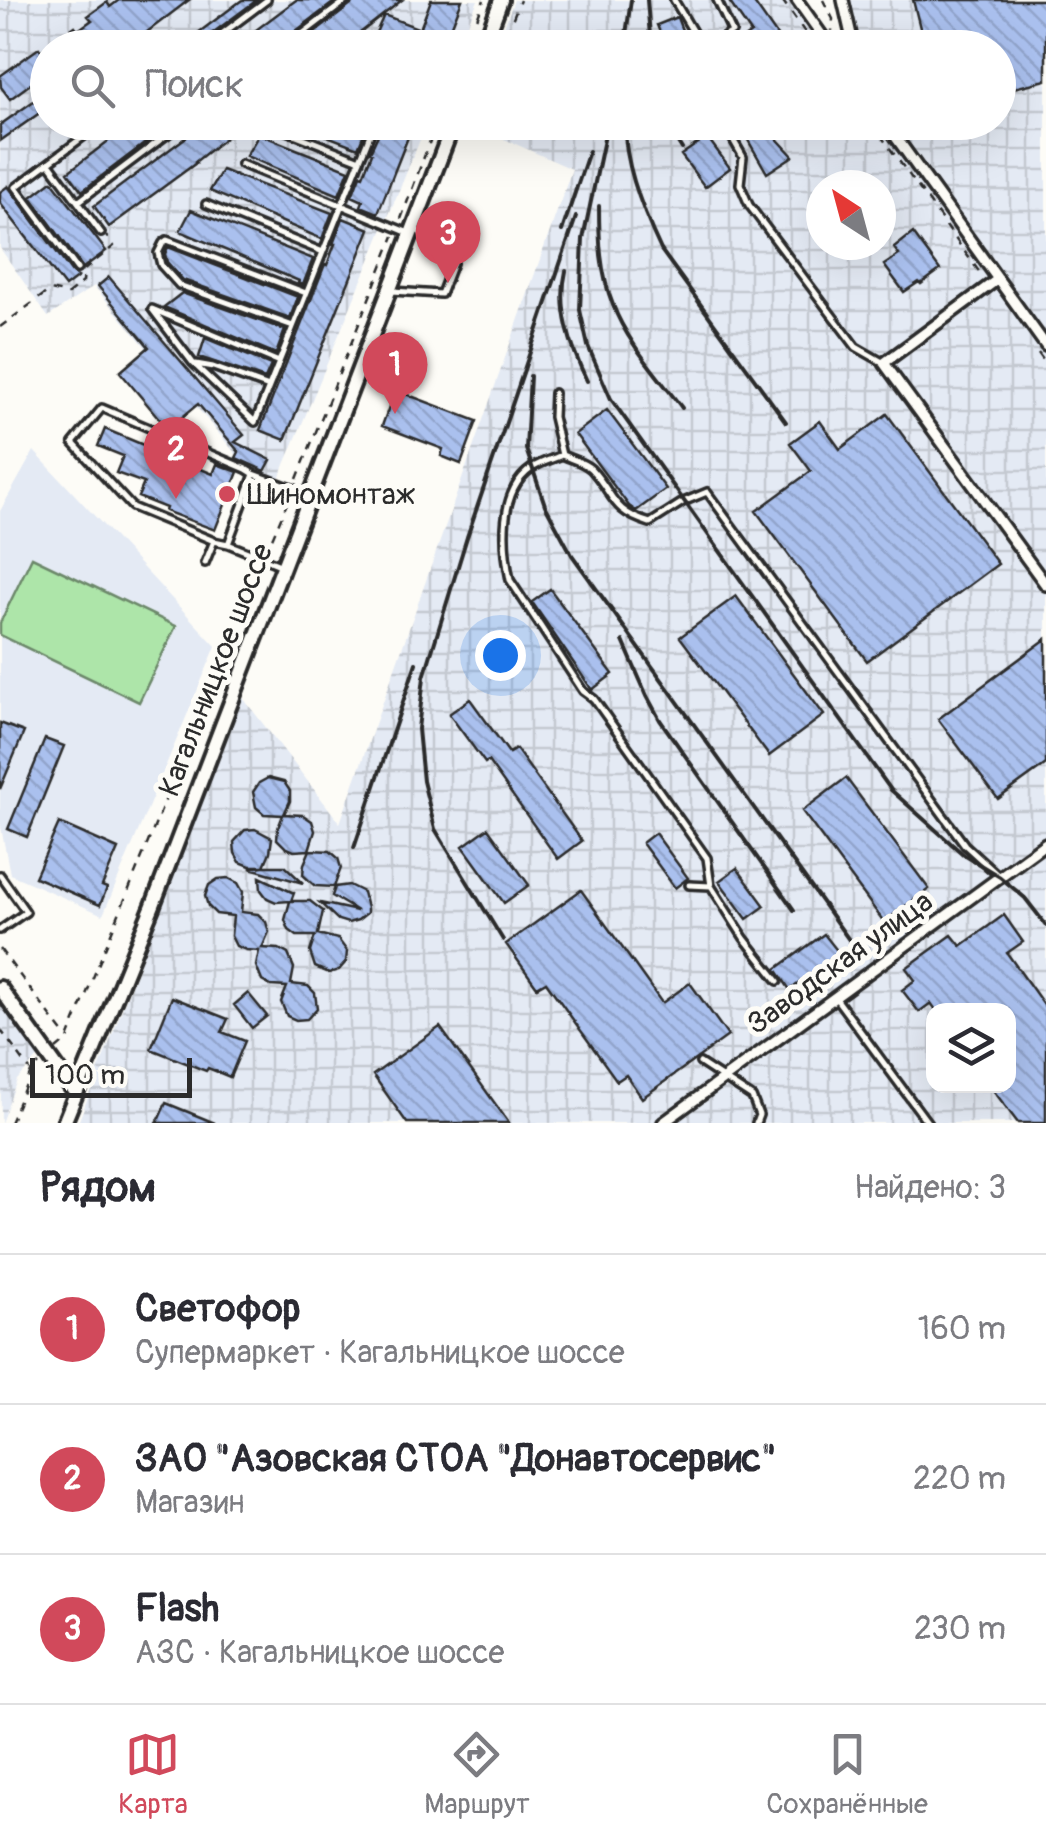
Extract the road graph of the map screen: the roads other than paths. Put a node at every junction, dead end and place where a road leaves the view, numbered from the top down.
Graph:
1 (267, 0) edge
2 (347, 0) edge
3 (501, 0) edge
4 (674, 0) edge
5 (717, 0) edge
6 (797, 0) edge
7 (843, 0) edge
8 (227, 30) edge
9 (308, 30) edge
10 (490, 30) edge
11 (691, 30) edge
12 (731, 30) edge
13 (819, 30) edge
14 (850, 30) edge
15 (79, 140) edge
16 (160, 140) edge
17 (309, 140) edge
18 (368, 140) edge
19 (447, 140) edge
20 (733, 140) edge
21 (897, 140) edge
22 (360, 160) junction
23 (49, 162) junction
24 (240, 164) dead end
25 (78, 202) junction
26 (206, 204) dead end
27 (341, 207) junction
28 (413, 230) junction
29 (101, 233) road end
30 (323, 252) junction
31 (77, 268) dead end
32 (994, 282) junction
33 (389, 291) junction
34 (306, 294) junction
35 (293, 326) junction
36 (1040, 347) edge
37 (279, 362) junction
38 (884, 363) junction
39 (193, 364) junction
40 (269, 386) junction
41 (554, 393) dead end
42 (562, 455) junction
43 (254, 474) junction
44 (310, 495) junction
45 (214, 541) junction
46 (228, 544) junction
47 (205, 563) dead end
48 (283, 566) junction
49 (1046, 584) edge
50 (1046, 843) edge
51 (0, 875) edge
52 (1000, 877) junction
53 (689, 885) dead end
54 (712, 886) junction
55 (0, 930) edge
56 (778, 981) dead end
57 (0, 988) edge
58 (835, 997) junction
59 (700, 1064) dead end
60 (723, 1079) junction
61 (76, 1094) junction
62 (64, 1123) edge
63 (663, 1123) edge
64 (756, 1123) edge
65 (928, 1123) edge

1 - 8 lane
2 - 9 lane
3 - 10 main road
4 - 11 lane
5 - 12 lane
6 - 13 street
7 - 14 street
15 - 23 lane
16 - 25 lane
17 - 22 lane
18 - 22 lane
19 - 28 main road, Кагальницкое шоссе
20 - 38 lane
21 - 32 street
22 - 27 lane
23 - 25 lane
23 - 31 lane
24 - 27 lane
25 - 29 lane
26 - 30 lane
27 - 28 lane
27 - 30 lane
28 - 33 main road, Кагальницкое шоссе
28 - 33 lane
30 - 34 lane
32 - 36 street
32 - 38 street
33 - 44 main road, Кагальницкое шоссе
34 - 35 lane
34 - 35 lane
35 - 37 lane
37 - 39 lane
37 - 40 lane
38 - 49 street
39 - 40 lane
39 - 40 lane
41 - 42 lane
42 - 52 lane
42 - 54 lane
43 - 44 lane
43 - 45 lane
43 - 46 lane
44 - 48 main road, Кагальницкое шоссе
45 - 46 lane
45 - 47 lane
46 - 48 lane
48 - 61 main road, Кагальницкое шоссе
50 - 52 street, Заводская улица
51 - 55 lane
52 - 58 street, Заводская улица
53 - 54 lane
54 - 56 lane
57 - 61 main road
58 - 60 street, Заводская улица
58 - 65 lane
59 - 60 lane
60 - 63 street, Заводская улица
60 - 64 lane
61 - 62 main road, Кагальницкое шоссе

